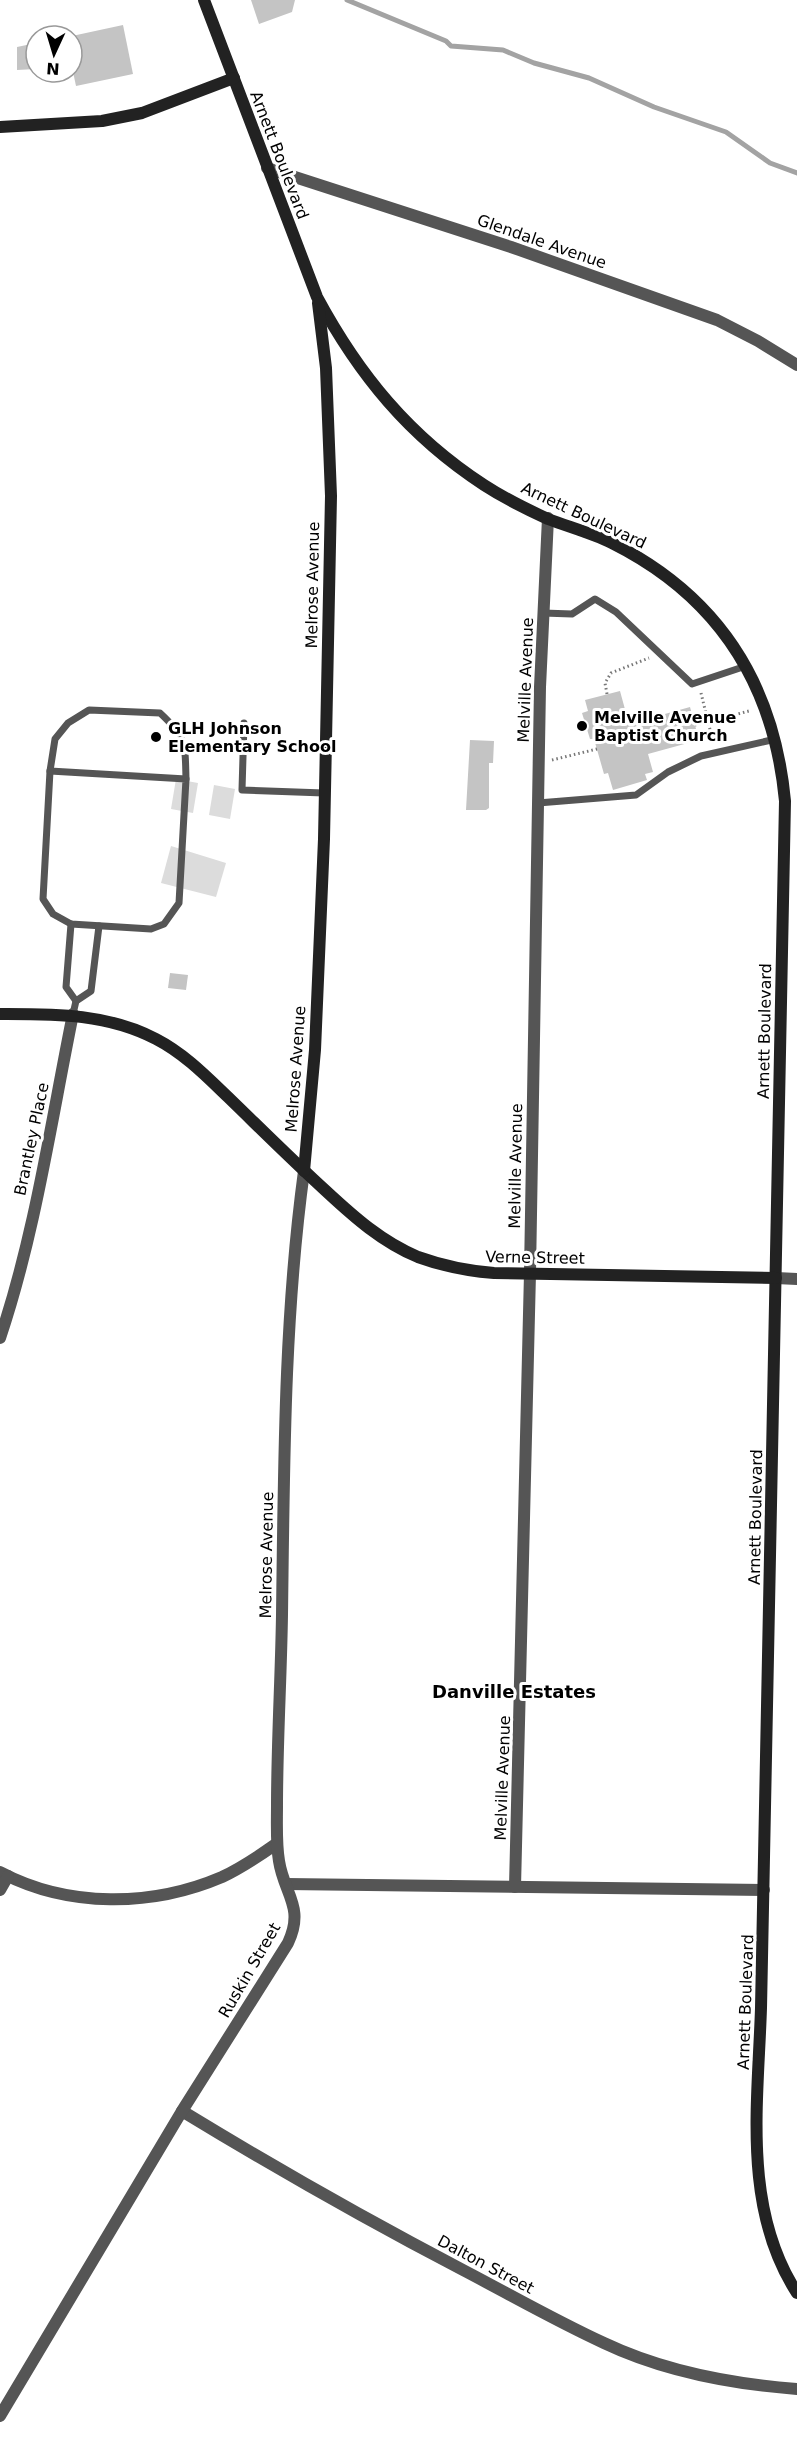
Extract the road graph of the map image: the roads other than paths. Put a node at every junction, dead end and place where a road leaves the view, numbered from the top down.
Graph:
1 (204, 0) edge
2 (234, 78) junction
3 (0, 127) edge
4 (267, 168) junction
5 (317, 297) junction
6 (797, 365) edge
7 (548, 518) junction
8 (543, 613) junction
9 (746, 666) junction
10 (244, 723) dead end
11 (776, 739) junction
12 (50, 771) junction
13 (186, 779) junction
14 (324, 794) junction
15 (538, 803) junction
16 (71, 924) junction
17 (99, 926) junction
18 (76, 1001) junction
19 (0, 1014) edge
20 (73, 1014) junction
21 (304, 1171) junction
22 (530, 1273) junction
23 (776, 1278) junction
24 (797, 1279) edge
25 (0, 1338) edge
26 (276, 1844) junction
27 (4, 1874) edge
28 (286, 1884) junction
29 (515, 1887) junction
30 (0, 1890) edge
31 (764, 1890) junction
32 (182, 2111) junction
33 (797, 2293) edge
34 (797, 2389) edge
35 (0, 2416) edge

1 - 2 main road, Arnett Boulevard
2 - 3 main road
2 - 4 main road, Arnett Boulevard
4 - 5 main road, Arnett Boulevard
4 - 6 street, Glendale Avenue
5 - 7 main road, Arnett Boulevard
5 - 14 main road, Melrose Avenue
7 - 8 street, Melville Avenue
7 - 9 main road, Arnett Boulevard
8 - 9 lane
8 - 15 street, Melville Avenue
9 - 11 main road, Arnett Boulevard
10 - 14 lane
11 - 15 lane
11 - 23 main road, Arnett Boulevard
12 - 13 lane
12 - 13 lane
12 - 16 lane
13 - 17 lane
14 - 21 main road, Melrose Avenue
15 - 22 street, Melville Avenue
16 - 17 lane
16 - 18 lane
17 - 18 lane
18 - 20 lane
19 - 20 main road, Verne Street
20 - 21 main road, Verne Street
20 - 25 street, Brantley Place
21 - 22 main road, Verne Street
21 - 26 street, Melrose Avenue
22 - 23 main road, Verne Street
22 - 29 street, Melville Avenue
23 - 24 street, Verne Street
23 - 31 main road, Arnett Boulevard
26 - 27 street
26 - 28 street, Melrose Avenue
27 - 30 street
28 - 29 street
28 - 32 street, Ruskin Street
29 - 31 street
31 - 33 main road, Arnett Boulevard
32 - 34 street, Dalton Street
32 - 35 street, Ruskin Street

